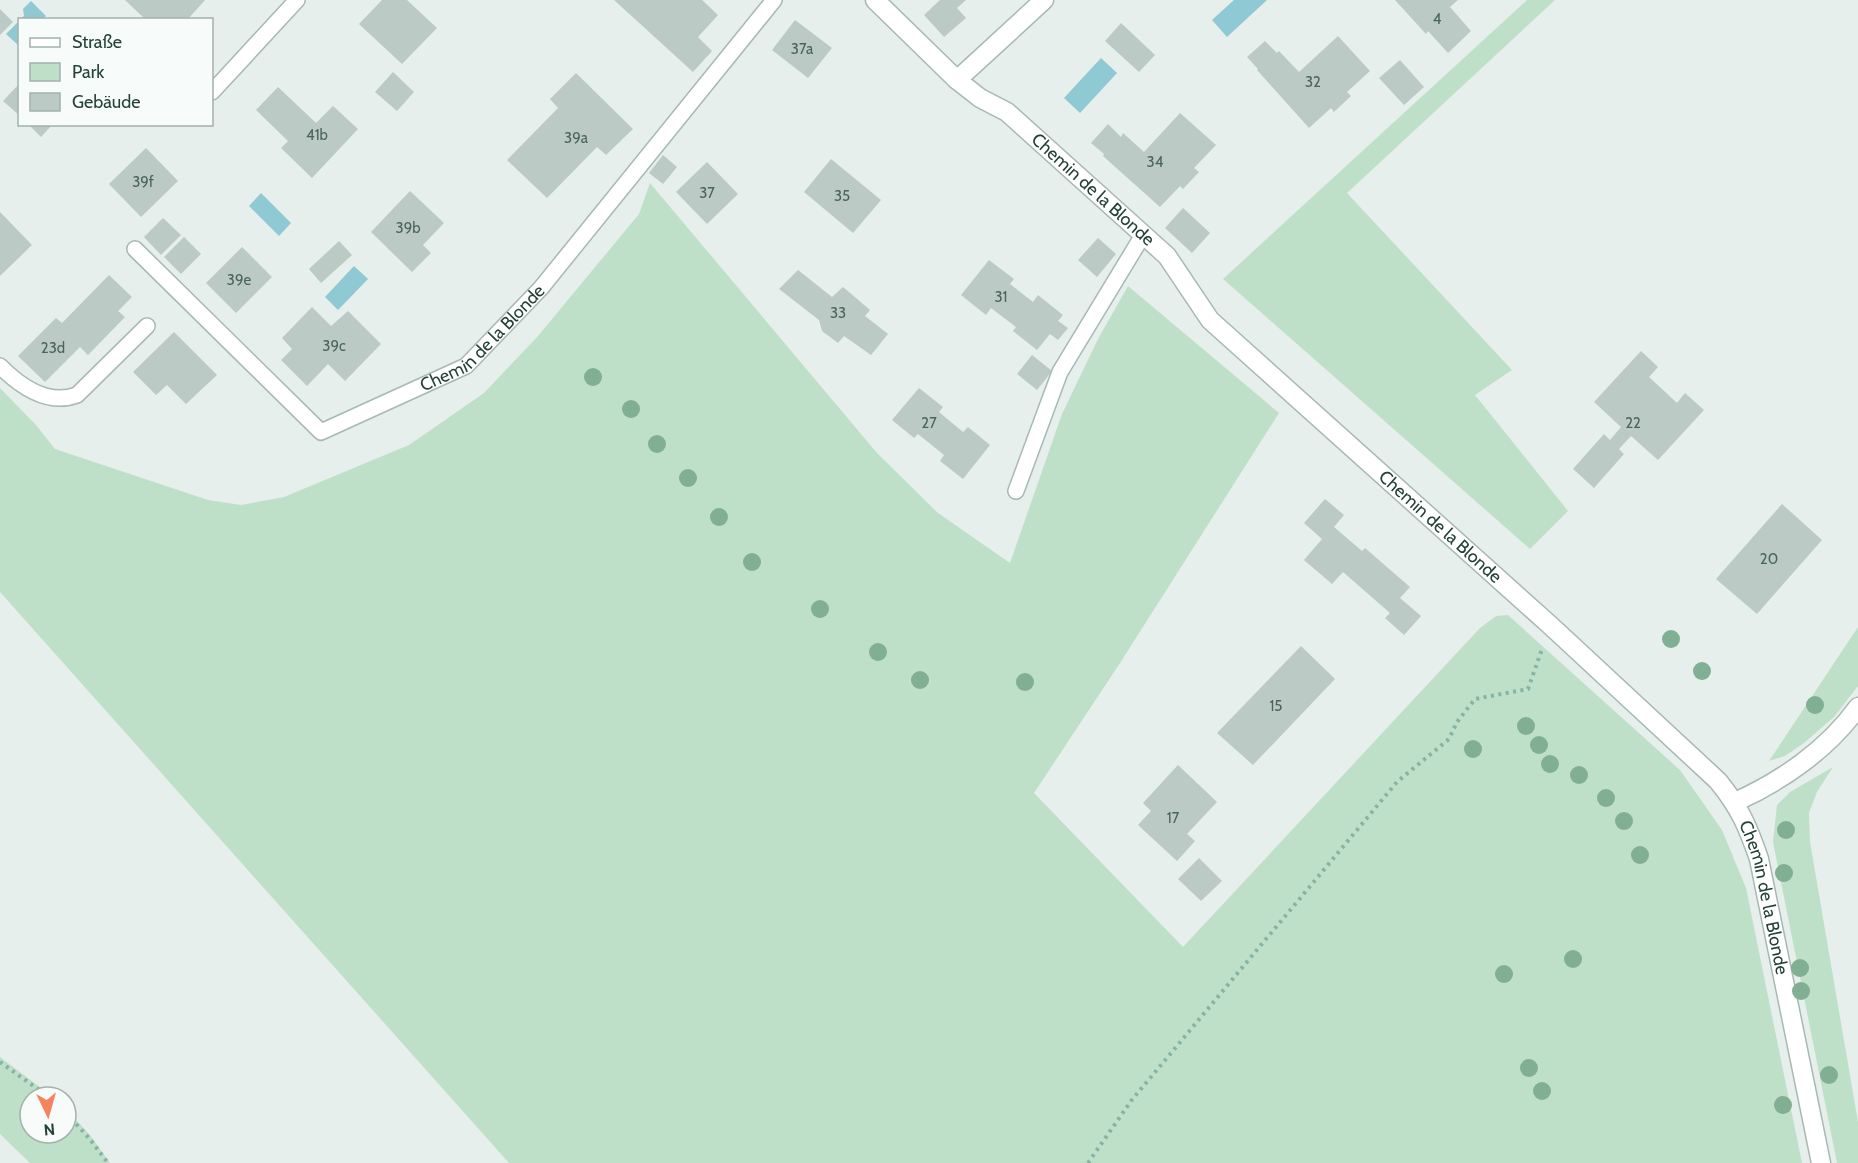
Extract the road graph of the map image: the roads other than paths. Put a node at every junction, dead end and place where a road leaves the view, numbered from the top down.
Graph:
1 (297, 0) edge
2 (774, 0) edge
3 (874, 0) edge
4 (1044, 0) edge
5 (957, 80) junction
6 (213, 91) edge
7 (1143, 235) junction
8 (135, 249) dead end
9 (147, 326) dead end
10 (0, 366) edge
11 (1016, 491) dead end
12 (1858, 707) edge
13 (1735, 802) junction
14 (1821, 1163) edge

1 - 6 lane
2 - 8 lane, Chemin de la Blonde
3 - 5 street, Chemin de la Blonde
4 - 5 street
5 - 7 street, Chemin de la Blonde
7 - 11 lane
7 - 13 street, Chemin de la Blonde
9 - 10 lane
12 - 13 street
13 - 14 street, Chemin de la Blonde

